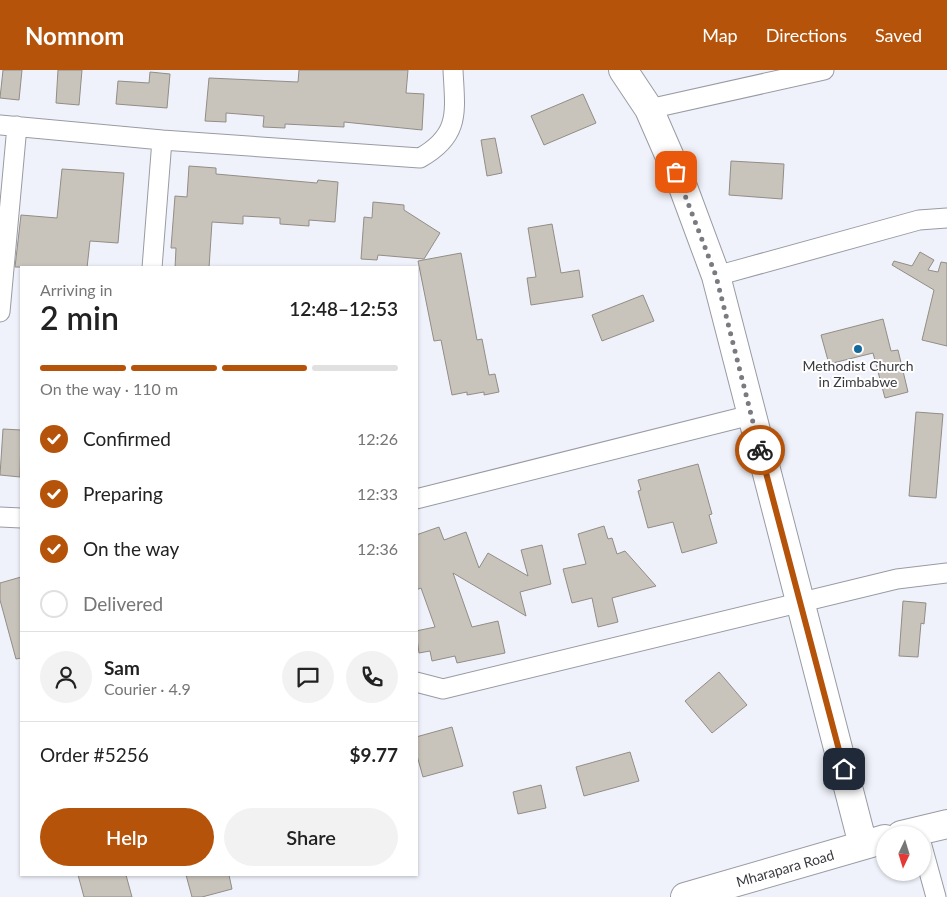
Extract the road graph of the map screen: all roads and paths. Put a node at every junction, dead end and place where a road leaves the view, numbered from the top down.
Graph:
1 (453, 70) edge
2 (623, 70) edge
3 (818, 71) edge
4 (649, 109) junction
5 (8, 126) edge
6 (162, 140) junction
7 (947, 218) edge
8 (152, 266) edge
9 (716, 276) junction
10 (0, 312) edge
11 (751, 415) junction
12 (418, 498) edge
13 (0, 517) edge
14 (20, 518) edge
15 (947, 564) edge
16 (947, 573) edge
17 (799, 604) junction
18 (418, 683) edge
19 (947, 824) edge
20 (931, 831) edge
21 (874, 842) edge
22 (931, 881) edge
23 (686, 897) edge
24 (936, 897) edge

1 - 6 street
2 - 4 street
3 - 4 street
4 - 9 street
5 - 6 street
5 - 10 street
6 - 8 street
7 - 9 street
9 - 11 street
11 - 12 street
11 - 17 street
13 - 14 street
15 - 16 street
16 - 17 street
17 - 18 street
17 - 21 street
19 - 20 street
21 - 23 street, Mharapara Road
22 - 24 street

